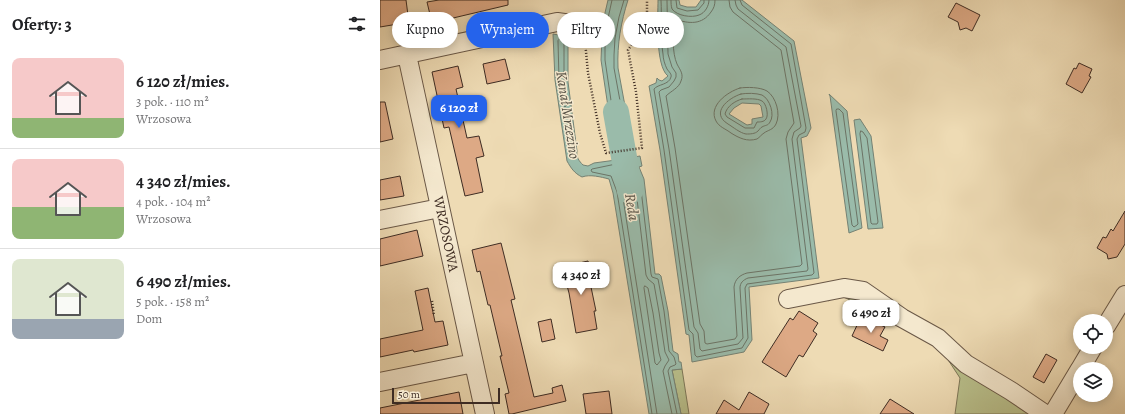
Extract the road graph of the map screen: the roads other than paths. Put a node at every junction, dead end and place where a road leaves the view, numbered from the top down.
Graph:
1 (557, 22) edge
2 (407, 55) junction
3 (380, 60) edge
4 (440, 208) junction
5 (380, 220) edge
6 (1125, 295) edge
7 (788, 300) dead end
8 (1113, 315) edge
9 (474, 363) junction
10 (1073, 381) edge
11 (380, 382) edge
12 (485, 414) edge
13 (1045, 414) edge
14 (1053, 414) edge

1 - 2 street
2 - 3 street
2 - 4 street, WRZOSOWA
4 - 5 street
4 - 9 street, WRZOSOWA
6 - 8 street
7 - 13 street
9 - 11 street
9 - 12 street, WRZOSOWA
10 - 14 street

